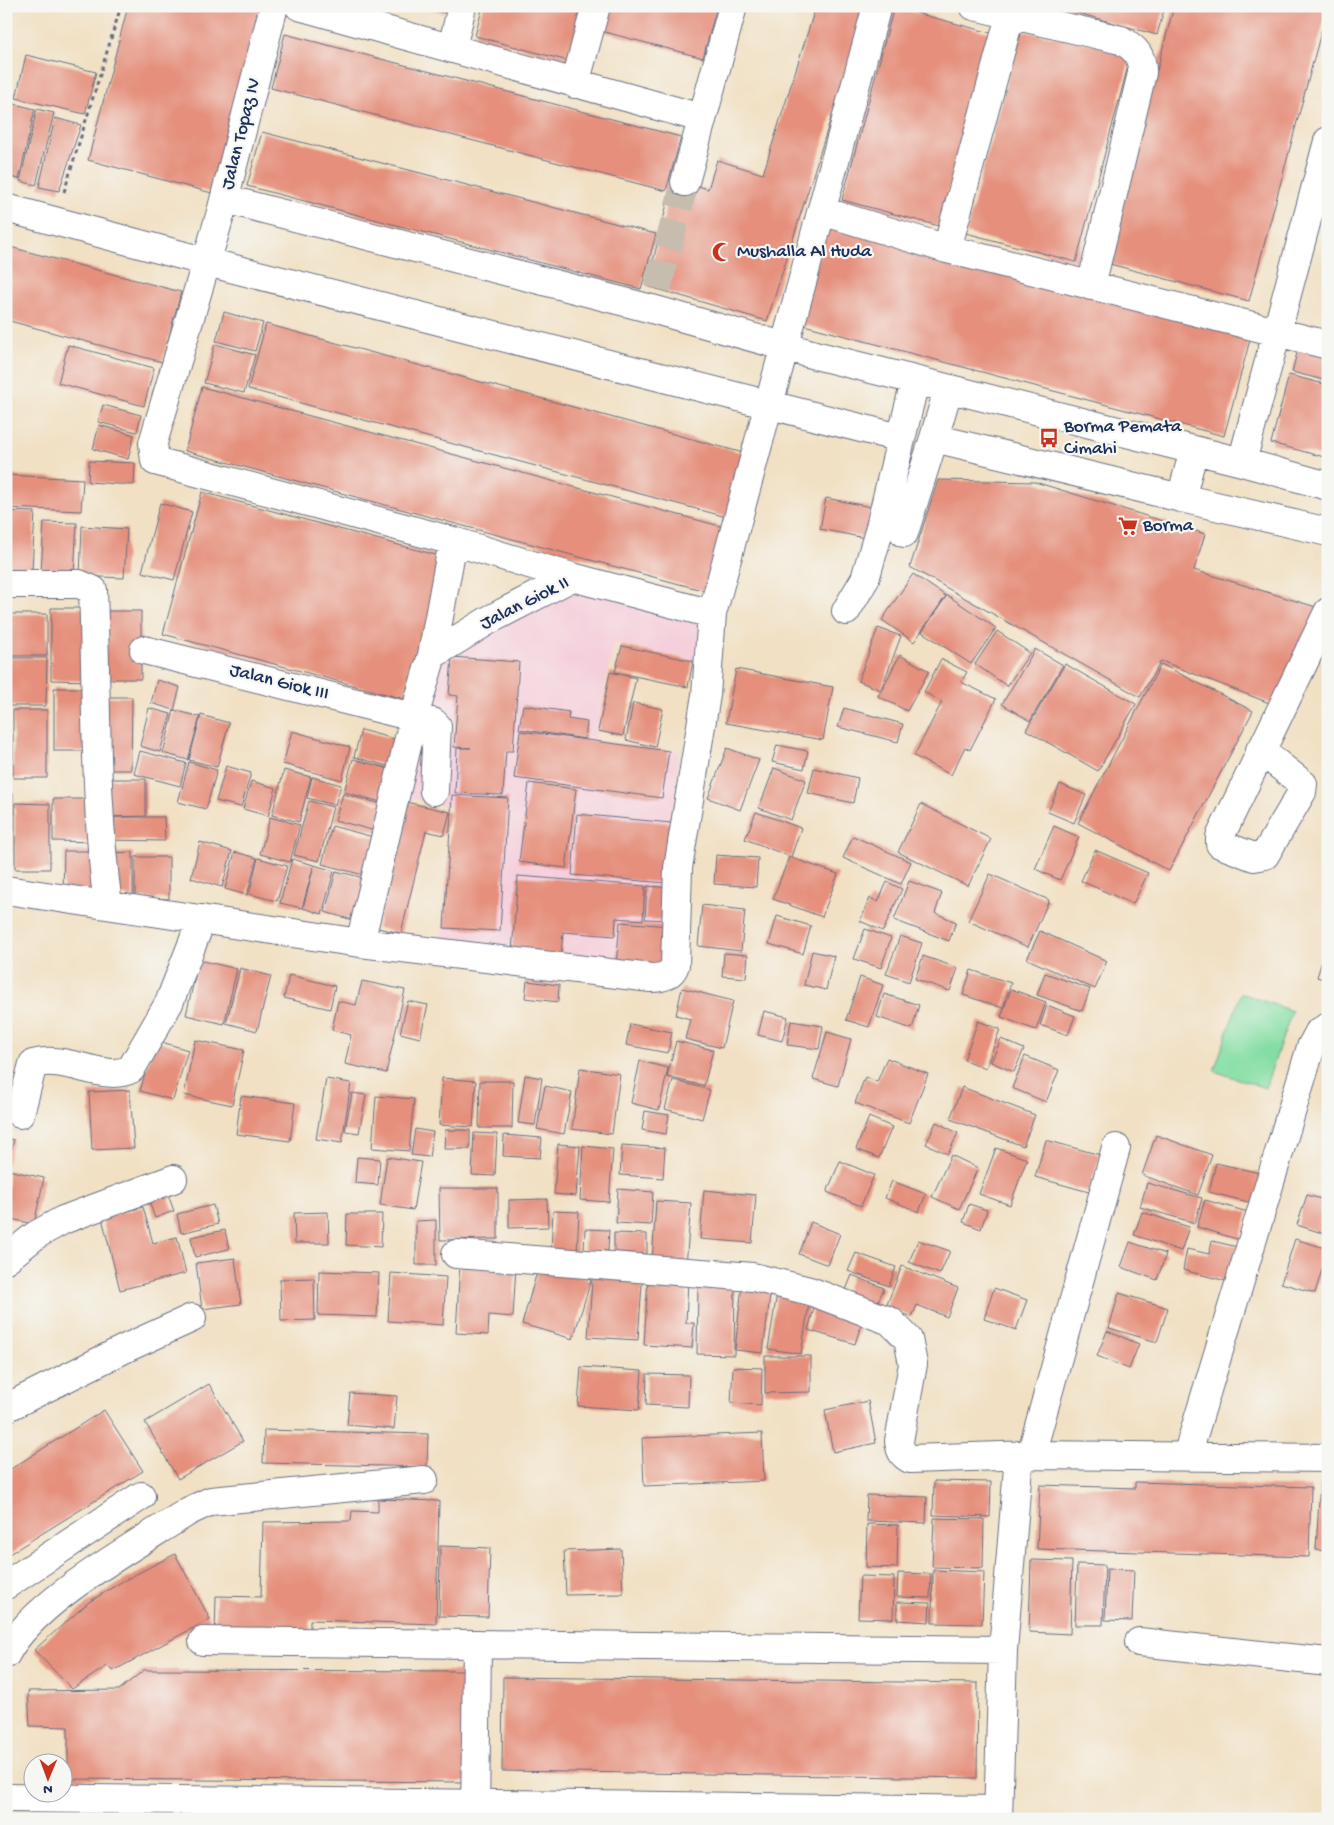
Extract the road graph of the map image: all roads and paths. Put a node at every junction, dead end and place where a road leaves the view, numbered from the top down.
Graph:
1 (121, 6) edge
2 (274, 6) edge
3 (299, 6) edge
4 (462, 6) edge
5 (596, 6) edge
6 (733, 6) edge
7 (877, 6) edge
8 (974, 6) edge
9 (1010, 16) junction
10 (452, 48) junction
11 (575, 84) junction
12 (701, 118) junction
13 (1328, 140) edge
14 (685, 182) tunnel mouth
15 (225, 198) junction
16 (6, 208) edge
17 (822, 211) junction
18 (55, 222) junction
19 (947, 249) junction
20 (207, 262) junction
21 (1091, 286) junction
22 (1278, 332) junction
23 (1328, 345) edge
24 (785, 346) junction
25 (915, 381) junction
26 (948, 390) junction
27 (770, 404) junction
28 (900, 438) junction
29 (934, 438) junction
30 (1194, 450) junction
31 (1242, 462) junction
32 (1328, 486) edge
33 (1181, 498) junction
34 (1328, 532) edge
35 (904, 533) dead end
36 (454, 541) junction
37 (572, 577) junction
38 (6, 584) edge
39 (846, 610) dead end
40 (1328, 612) edge
41 (712, 614) junction
42 (144, 650) dead end
43 (432, 655) junction
44 (414, 717) junction
45 (1260, 750) dead end
46 (434, 791) dead end
47 (6, 890) edge
48 (108, 905) junction
49 (202, 919) junction
50 (360, 943) junction
51 (1328, 1027) edge
52 (20, 1114) dead end
53 (1116, 1148) dead end
54 (173, 1179) dead end
55 (456, 1254) dead end
56 (6, 1259) edge
57 (192, 1318) dead end
58 (6, 1408) edge
59 (1025, 1455) junction
60 (1187, 1456) junction
61 (1328, 1458) edge
62 (424, 1480) dead end
63 (141, 1496) dead end
64 (6, 1585) edge
65 (9, 1636) edge
66 (203, 1641) dead end
67 (1139, 1642) dead end
68 (477, 1644) junction
69 (1003, 1650) junction
70 (1328, 1662) edge
71 (6, 1798) edge
72 (163, 1809) edge
73 (326, 1811) edge
74 (476, 1812) edge
75 (998, 1815) edge

1 - 18 path
2 - 15 street, Jalan Topaz IV
3 - 10 street
4 - 10 street
5 - 11 street
6 - 12 street
7 - 17 street
8 - 9 street
9 - 19 street
9 - 21 street
10 - 11 street
11 - 12 street
12 - 14 street
13 - 22 street
15 - 20 street, Jalan Topaz IV
15 - 24 street
16 - 18 street
17 - 19 street
17 - 24 street
18 - 20 street
19 - 21 street
20 - 27 street
20 - 36 street, Jalan Topaz IV
21 - 22 street
22 - 23 street
22 - 31 street
24 - 25 street
24 - 27 street
25 - 26 street
25 - 28 street
26 - 29 street
26 - 30 street
27 - 28 street
27 - 41 street
28 - 39 street
29 - 33 street
29 - 35 street
30 - 31 street
30 - 33 street
31 - 32 street
33 - 34 street
36 - 37 street
36 - 43 street
37 - 41 street, Jalan Giok II
37 - 43 street, Jalan Giok II
38 - 48 street
40 - 45 street
41 - 50 street
42 - 44 street, Jalan Giok III
43 - 44 street
44 - 46 street, Jalan Giok III
44 - 50 street
47 - 48 street
48 - 49 street
49 - 50 street
49 - 52 street
51 - 60 street
53 - 59 street
54 - 56 street
55 - 59 street
57 - 58 street
59 - 60 street
59 - 69 street
60 - 61 street
62 - 65 street
63 - 64 street
66 - 68 street
67 - 70 street
68 - 69 street
68 - 74 street
69 - 75 street
71 - 72 street
72 - 73 street
73 - 74 street
74 - 75 street

